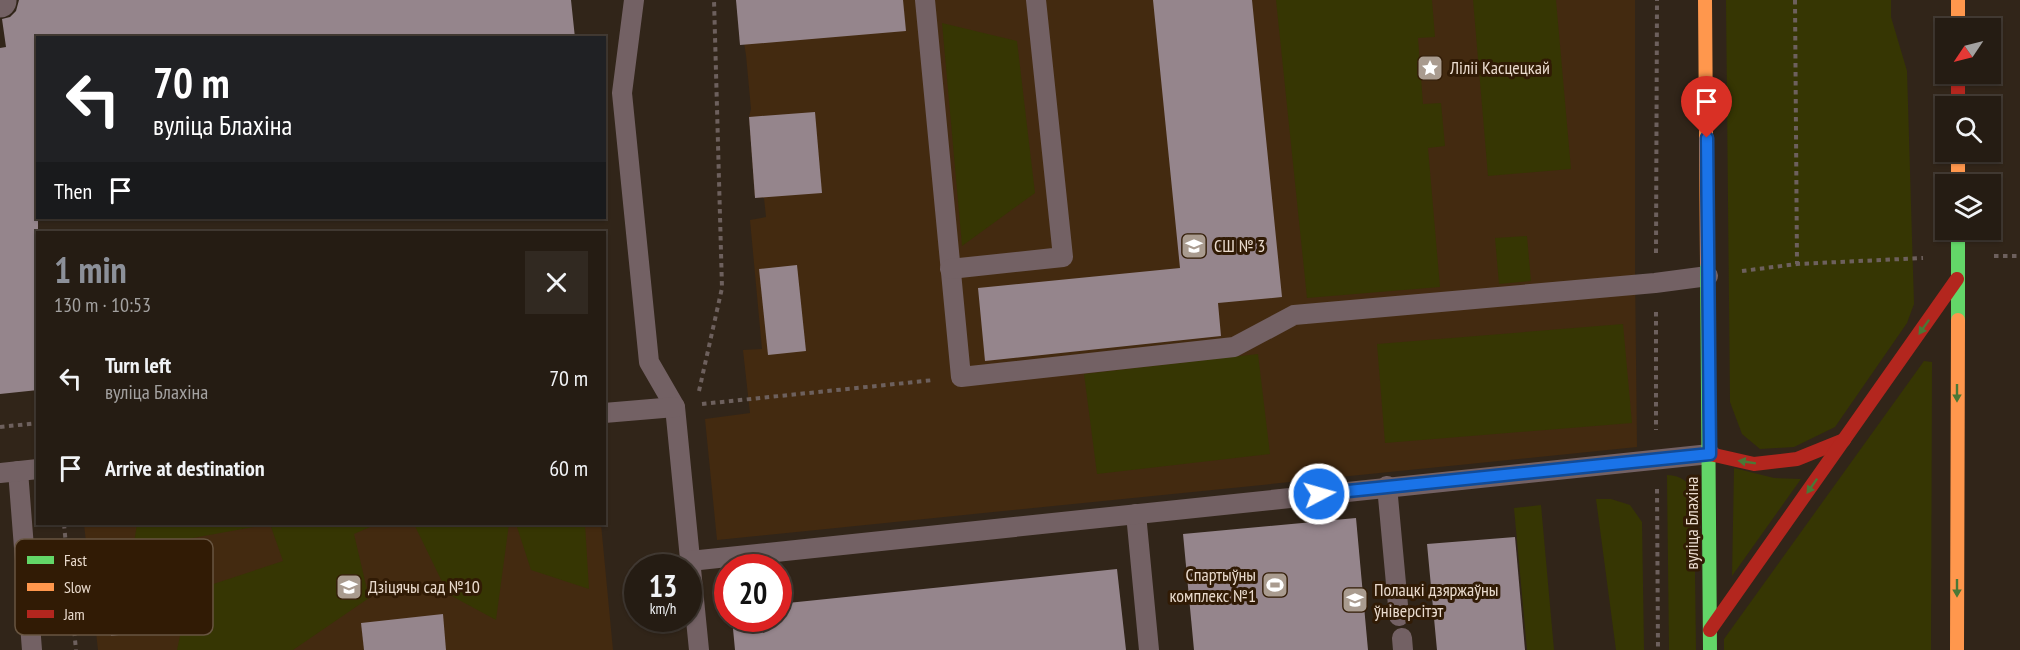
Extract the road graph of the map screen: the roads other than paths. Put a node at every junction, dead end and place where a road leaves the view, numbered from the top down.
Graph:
1 (634, 0) edge
2 (925, 0) edge
3 (1036, 0) edge
4 (1706, 0) edge
5 (1958, 0) edge
6 (1958, 18) edge
7 (1958, 240) edge
8 (950, 269) junction
9 (1707, 276) junction
10 (1958, 279) junction
11 (675, 407) junction
12 (606, 413) edge
13 (1844, 440) junction
14 (1710, 454) junction
15 (18, 471) edge
16 (1387, 486) junction
17 (1136, 514) junction
18 (23, 539) edge
19 (689, 554) edge
20 (702, 560) edge
21 (1399, 616) dead end
22 (1710, 630) junction
23 (697, 632) edge
24 (31, 635) edge
25 (32, 650) edge
26 (699, 650) edge
27 (1149, 650) edge
28 (1710, 650) edge
29 (1957, 650) edge

1 - 11 lane
2 - 8 lane
3 - 8 lane
4 - 9 main road, вуліца Блахіна
5 - 6 main road
7 - 10 main road
8 - 9 lane
9 - 14 main road, вуліца Блахіна
10 -> 13 main road
10 -> 29 main road
11 - 12 lane
11 - 19 lane
13 -> 14 main road
13 -> 22 main road
14 - 16 lane
14 - 22 main road, вуліца Блахіна
15 - 18 lane
16 - 17 lane
16 - 21 lane
17 - 20 lane
17 - 27 lane
22 - 28 main road, вуліца Блахіна
23 - 26 lane
24 - 25 lane

